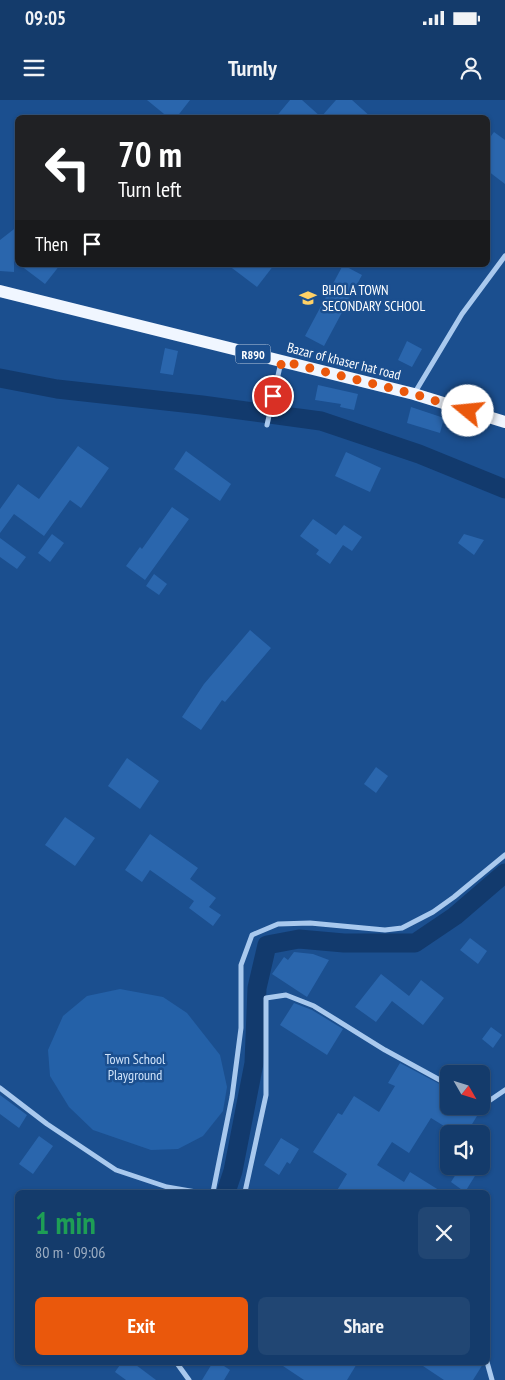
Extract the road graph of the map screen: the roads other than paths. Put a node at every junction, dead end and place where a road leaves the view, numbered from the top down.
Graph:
1 (505, 256) edge
2 (0, 292) edge
3 (282, 361) junction
4 (414, 394) junction
5 (505, 422) edge
6 (267, 425) dead end
7 (505, 855) edge
8 (440, 1080) edge
9 (0, 1088) edge
10 (505, 1090) edge
11 (490, 1100) edge
12 (184, 1190) edge
13 (213, 1190) edge
14 (245, 1190) edge
15 (178, 1365) edge
16 (488, 1365) edge
17 (189, 1380) edge
18 (492, 1380) edge

1 - 4 street
2 - 3 main road, Bazar of khaser hat road / R890
3 - 4 main road, Bazar of khaser hat road / R890
3 - 6 street
4 - 5 main road, Bazar of khaser hat road / R890
7 - 13 street
8 - 14 street
9 - 12 street
10 - 11 street
15 - 17 street
16 - 18 street

